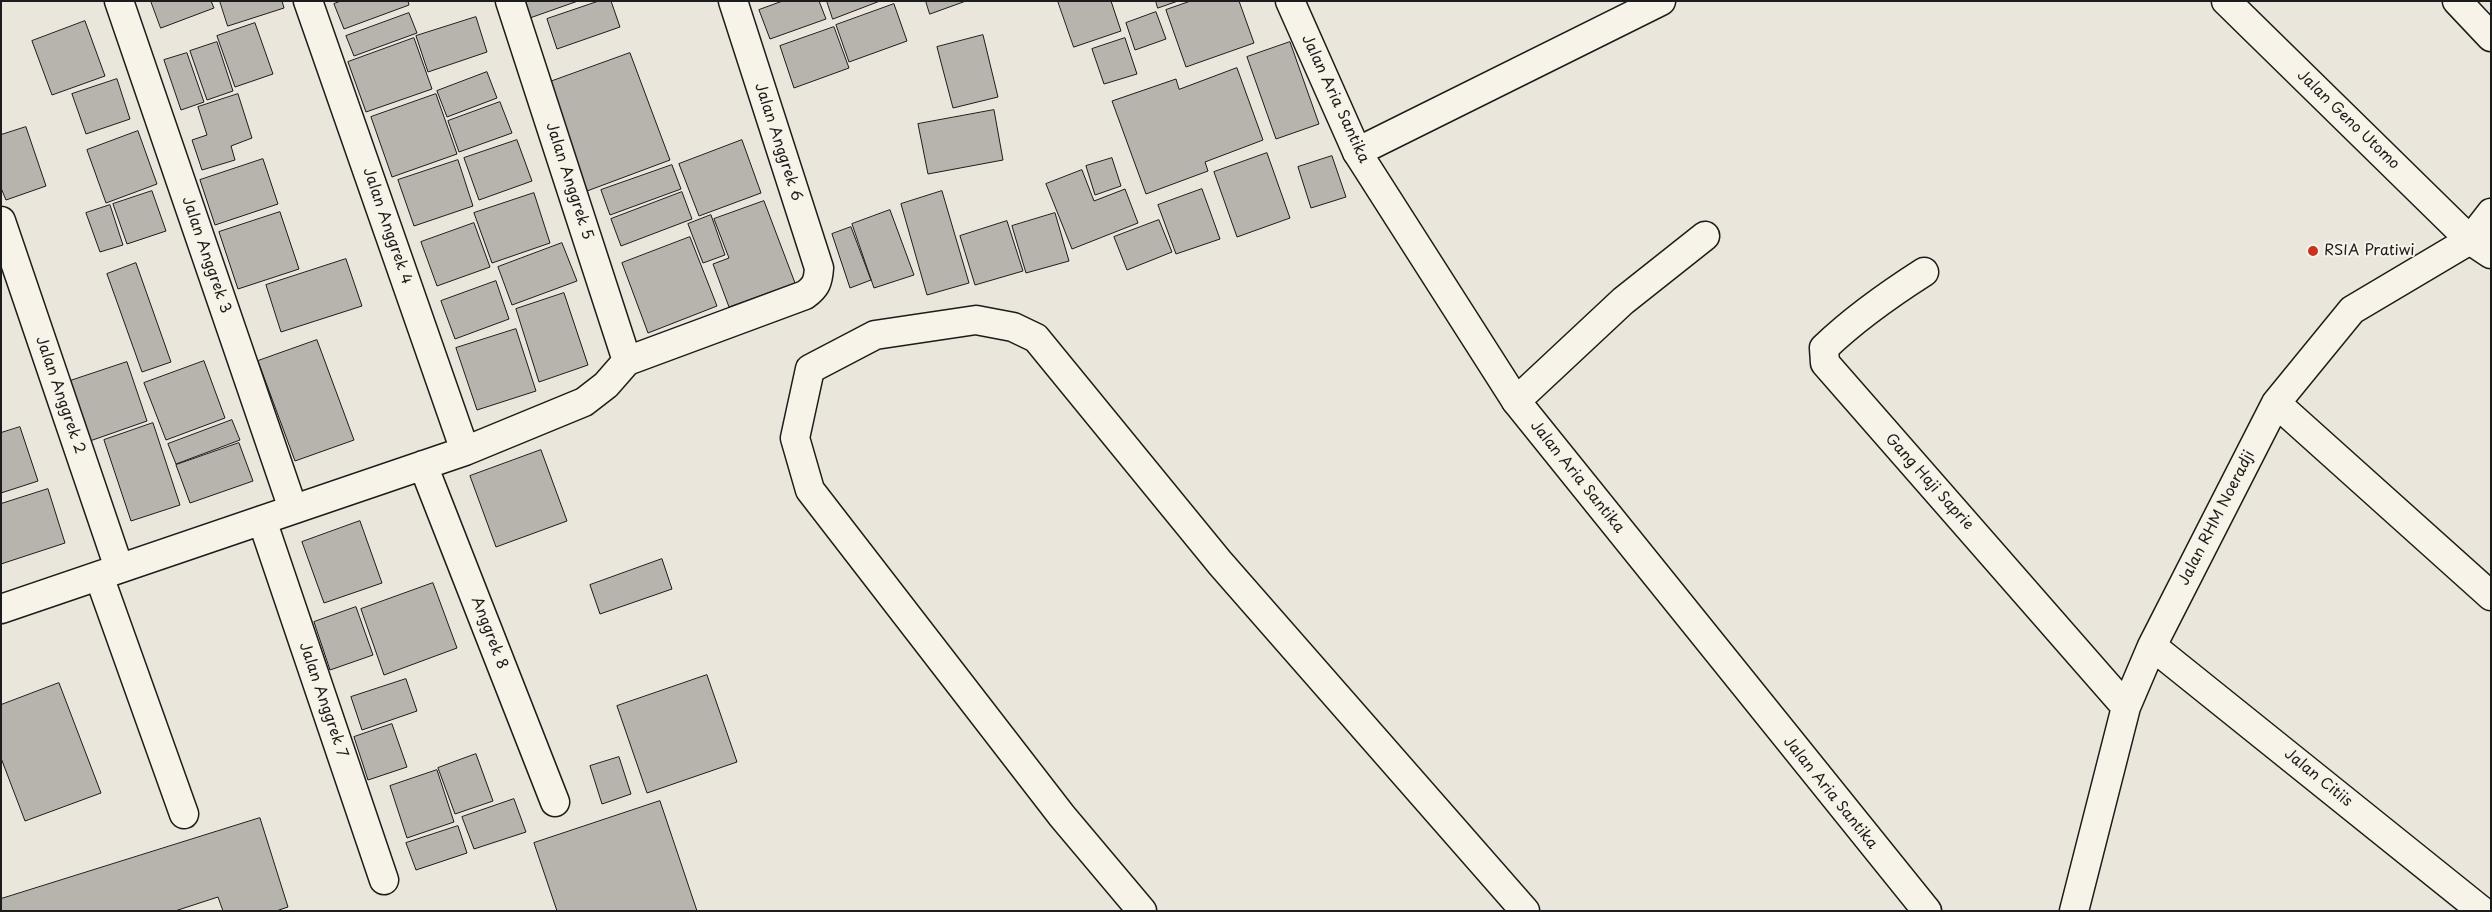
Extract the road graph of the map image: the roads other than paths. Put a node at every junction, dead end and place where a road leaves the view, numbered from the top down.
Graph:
1 (119, 1) edge
2 (308, 1) edge
3 (510, 1) edge
4 (733, 1) edge
5 (1290, 1) edge
6 (1661, 1) edge
7 (2226, 1) edge
8 (2458, 1) edge
9 (2491, 37) edge
10 (1357, 152) junction
11 (1, 221) edge
12 (2485, 233) edge
13 (1705, 236) dead end
14 (1924, 272) dead end
15 (627, 361) junction
16 (1516, 401) junction
17 (2276, 403) junction
18 (465, 451) junction
19 (423, 465) junction
20 (293, 509) junction
21 (262, 520) junction
22 (109, 572) junction
23 (2491, 596) edge
24 (1, 609) edge
25 (2152, 646) junction
26 (2126, 707) junction
27 (555, 802) dead end
28 (184, 814) dead end
29 (384, 880) dead end
30 (1142, 911) edge
31 (1525, 911) edge
32 (1927, 911) edge
33 (2074, 911) edge
34 (2482, 911) edge

1 - 20 street, Jalan Anggrek 3
2 - 18 street, Jalan Anggrek 4
3 - 15 street, Jalan Anggrek 5
4 - 15 street, Jalan Anggrek 6
5 - 10 street, Jalan Aria Santika
6 - 10 street
7 - 12 street, Jalan Geno Utomo
8 - 9 street
10 - 16 street, Jalan Aria Santika
11 - 22 street, Jalan Anggrek 2
12 - 17 street, Jalan RHM Noeradji
13 - 16 street
14 - 26 street, Gang Haji Saprie
15 - 18 street
16 - 32 street, Jalan Aria Santika
17 - 23 street
17 - 25 street, Jalan RHM Noeradji
18 - 19 street
19 - 20 street
19 - 27 street, Anggrek 8
20 - 21 street
21 - 22 street
21 - 29 street, Jalan Anggrek 7
22 - 24 street
22 - 28 street, Jalan Anggrek 2
25 - 26 street, Jalan RHM Noeradji
25 - 34 street, Jalan Citiis
26 - 33 street, Jalan RHM Noeradji
30 - 31 street

